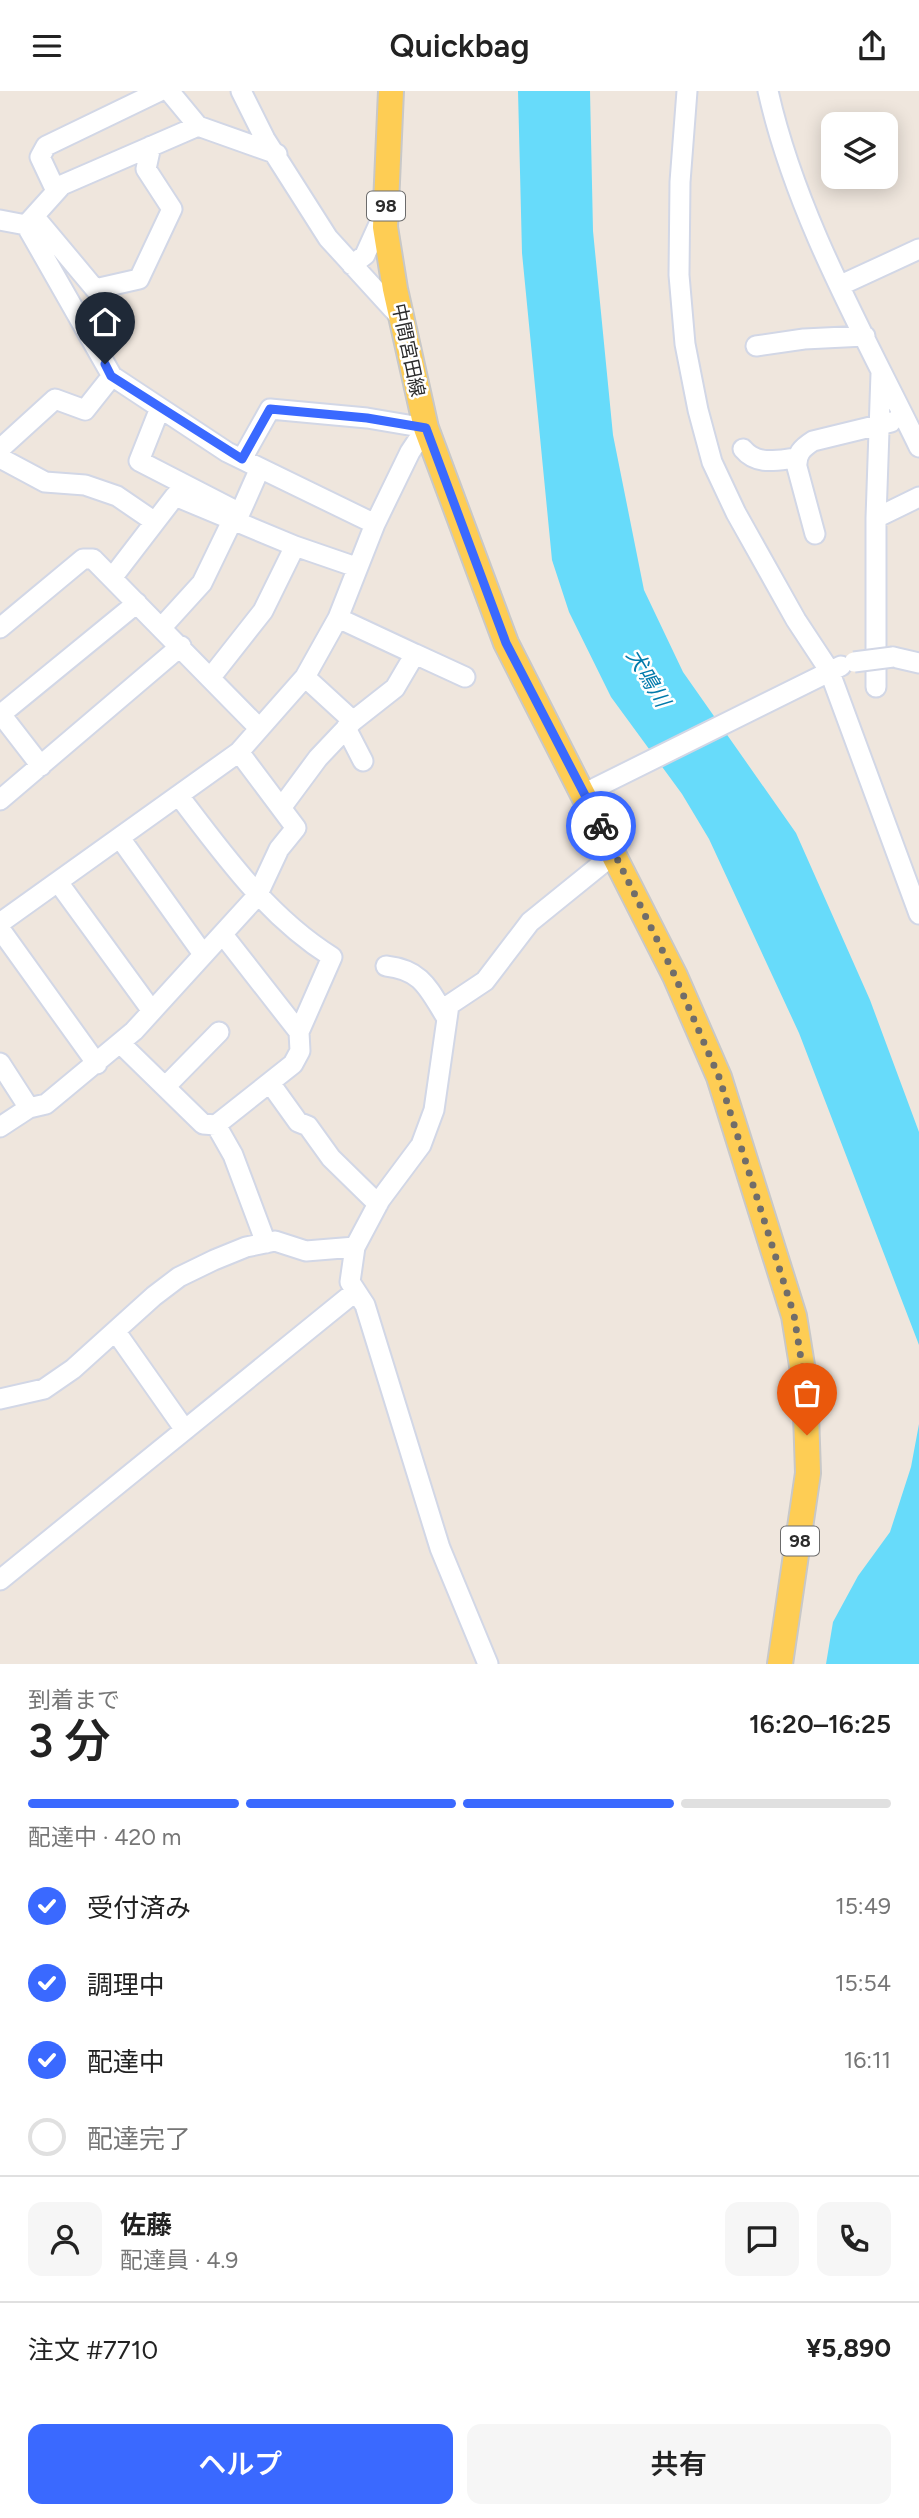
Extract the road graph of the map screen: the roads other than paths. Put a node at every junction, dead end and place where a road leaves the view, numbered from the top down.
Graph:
1 (160, 91) edge
2 (169, 91) edge
3 (241, 91) edge
4 (391, 91) edge
5 (687, 91) edge
6 (768, 91) edge
7 (198, 125) junction
8 (151, 146) junction
9 (277, 154) junction
10 (56, 191) junction
11 (386, 209) junction
12 (0, 220) edge
13 (30, 221) junction
14 (919, 249) edge
15 (352, 265) junction
16 (841, 285) junction
17 (403, 320) junction
18 (865, 336) junction
19 (756, 346) dead end
20 (881, 369) junction
21 (111, 376) junction
22 (160, 408) junction
23 (906, 419) junction
24 (879, 425) junction
25 (426, 428) junction
26 (919, 447) edge
27 (0, 449) edge
28 (743, 449) dead end
29 (0, 458) edge
30 (796, 458) junction
31 (242, 459) junction
32 (260, 468) junction
33 (919, 498) edge
34 (876, 518) junction
35 (232, 521) junction
36 (155, 522) junction
37 (375, 524) junction
38 (815, 534) dead end
39 (295, 546) junction
40 (356, 567) junction
41 (112, 578) junction
42 (137, 603) junction
43 (338, 618) junction
44 (162, 627) junction
45 (0, 628) edge
46 (181, 646) junction
47 (415, 654) junction
48 (919, 663) edge
49 (822, 673) junction
50 (211, 677) junction
51 (305, 677) junction
52 (465, 677) dead end
53 (876, 687) dead end
54 (0, 714) edge
55 (350, 725) junction
56 (259, 728) junction
57 (239, 752) junction
58 (363, 761) dead end
59 (41, 766) junction
60 (593, 790) junction
61 (179, 796) junction
62 (0, 800) edge
63 (281, 808) junction
64 (120, 838) junction
65 (614, 854) junction
66 (58, 882) junction
67 (258, 893) junction
68 (0, 898) edge
69 (919, 914) edge
70 (4, 922) edge
71 (224, 936) junction
72 (203, 954) junction
73 (386, 966) dead end
74 (152, 1011) junction
75 (446, 1017) junction
76 (219, 1032) dead end
77 (299, 1032) junction
78 (121, 1044) junction
79 (0, 1063) edge
80 (97, 1064) junction
81 (270, 1083) junction
82 (166, 1086) junction
83 (29, 1108) junction
84 (216, 1125) junction
85 (0, 1127) edge
86 (378, 1204) junction
87 (266, 1243) junction
88 (355, 1247) junction
89 (356, 1291) junction
90 (116, 1332) junction
91 (0, 1399) edge
92 (185, 1430) junction
93 (0, 1580) edge
94 (488, 1664) edge
95 (780, 1664) edge

1 - 10 street
2 - 7 street
3 - 9 street
4 - 11 main road, 中間宮田線 / 98
5 - 49 street
6 - 16 street
7 - 8 street
7 - 9 street
8 - 10 street
8 - 13 street
9 - 15 street
10 - 13 street
11 - 15 street
11 - 17 main road, 中間宮田線 / 98
12 - 13 street
13 - 21 street
14 - 16 street
15 - 17 street
16 - 18 street
17 - 25 main road, 中間宮田線 / 98
18 - 19 street
18 - 20 street
20 - 23 street
20 - 24 street
21 - 22 street
21 - 27 street
22 - 31 street
22 - 32 street
23 - 24 street
23 - 26 street
24 - 30 street
24 - 34 street
25 - 31 street
25 - 37 street
25 - 60 main road, 中間宮田線 / 98
28 - 30 street
29 - 36 street
30 - 38 street
31 - 32 street
32 - 37 street
33 - 34 street
34 - 53 street
35 - 36 street
35 - 39 street
35 - 44 street
36 - 41 street
37 - 40 street
39 - 40 street
39 - 50 street
40 - 43 street
41 - 42 street
41 - 45 street
42 - 44 street
42 - 54 street
43 - 47 street
43 - 51 street
44 - 46 street
46 - 50 street
46 - 59 street
47 - 52 street
47 - 55 street
48 - 49 street, bridge
49 - 60 street
49 - 69 street
50 - 56 street
51 - 55 street
51 - 56 street
54 - 59 street
55 - 58 street
55 - 63 street
56 - 57 street
57 - 61 street
57 - 63 street
59 - 62 street
60 - 65 main road, 中間宮田線 / 98
61 - 64 street
61 - 67 street
63 - 67 street
64 - 66 street
64 - 72 street
65 - 75 street
65 - 95 main road, 中間宮田線 / 98
66 - 70 street
66 - 74 street
67 - 71 street
67 - 77 street
68 - 70 street
70 - 80 street
71 - 72 street
71 - 77 street
72 - 74 street
73 - 75 street
74 - 78 street
75 - 86 street
76 - 82 street
77 - 81 street
78 - 80 street
78 - 82 street
79 - 83 street
80 - 83 street
81 - 84 street
81 - 86 street
82 - 84 street
83 - 85 street
84 - 87 street
86 - 88 street
87 - 88 street
87 - 90 street
88 - 89 street
89 - 92 street
89 - 94 street
90 - 91 street
90 - 92 street
92 - 93 street

